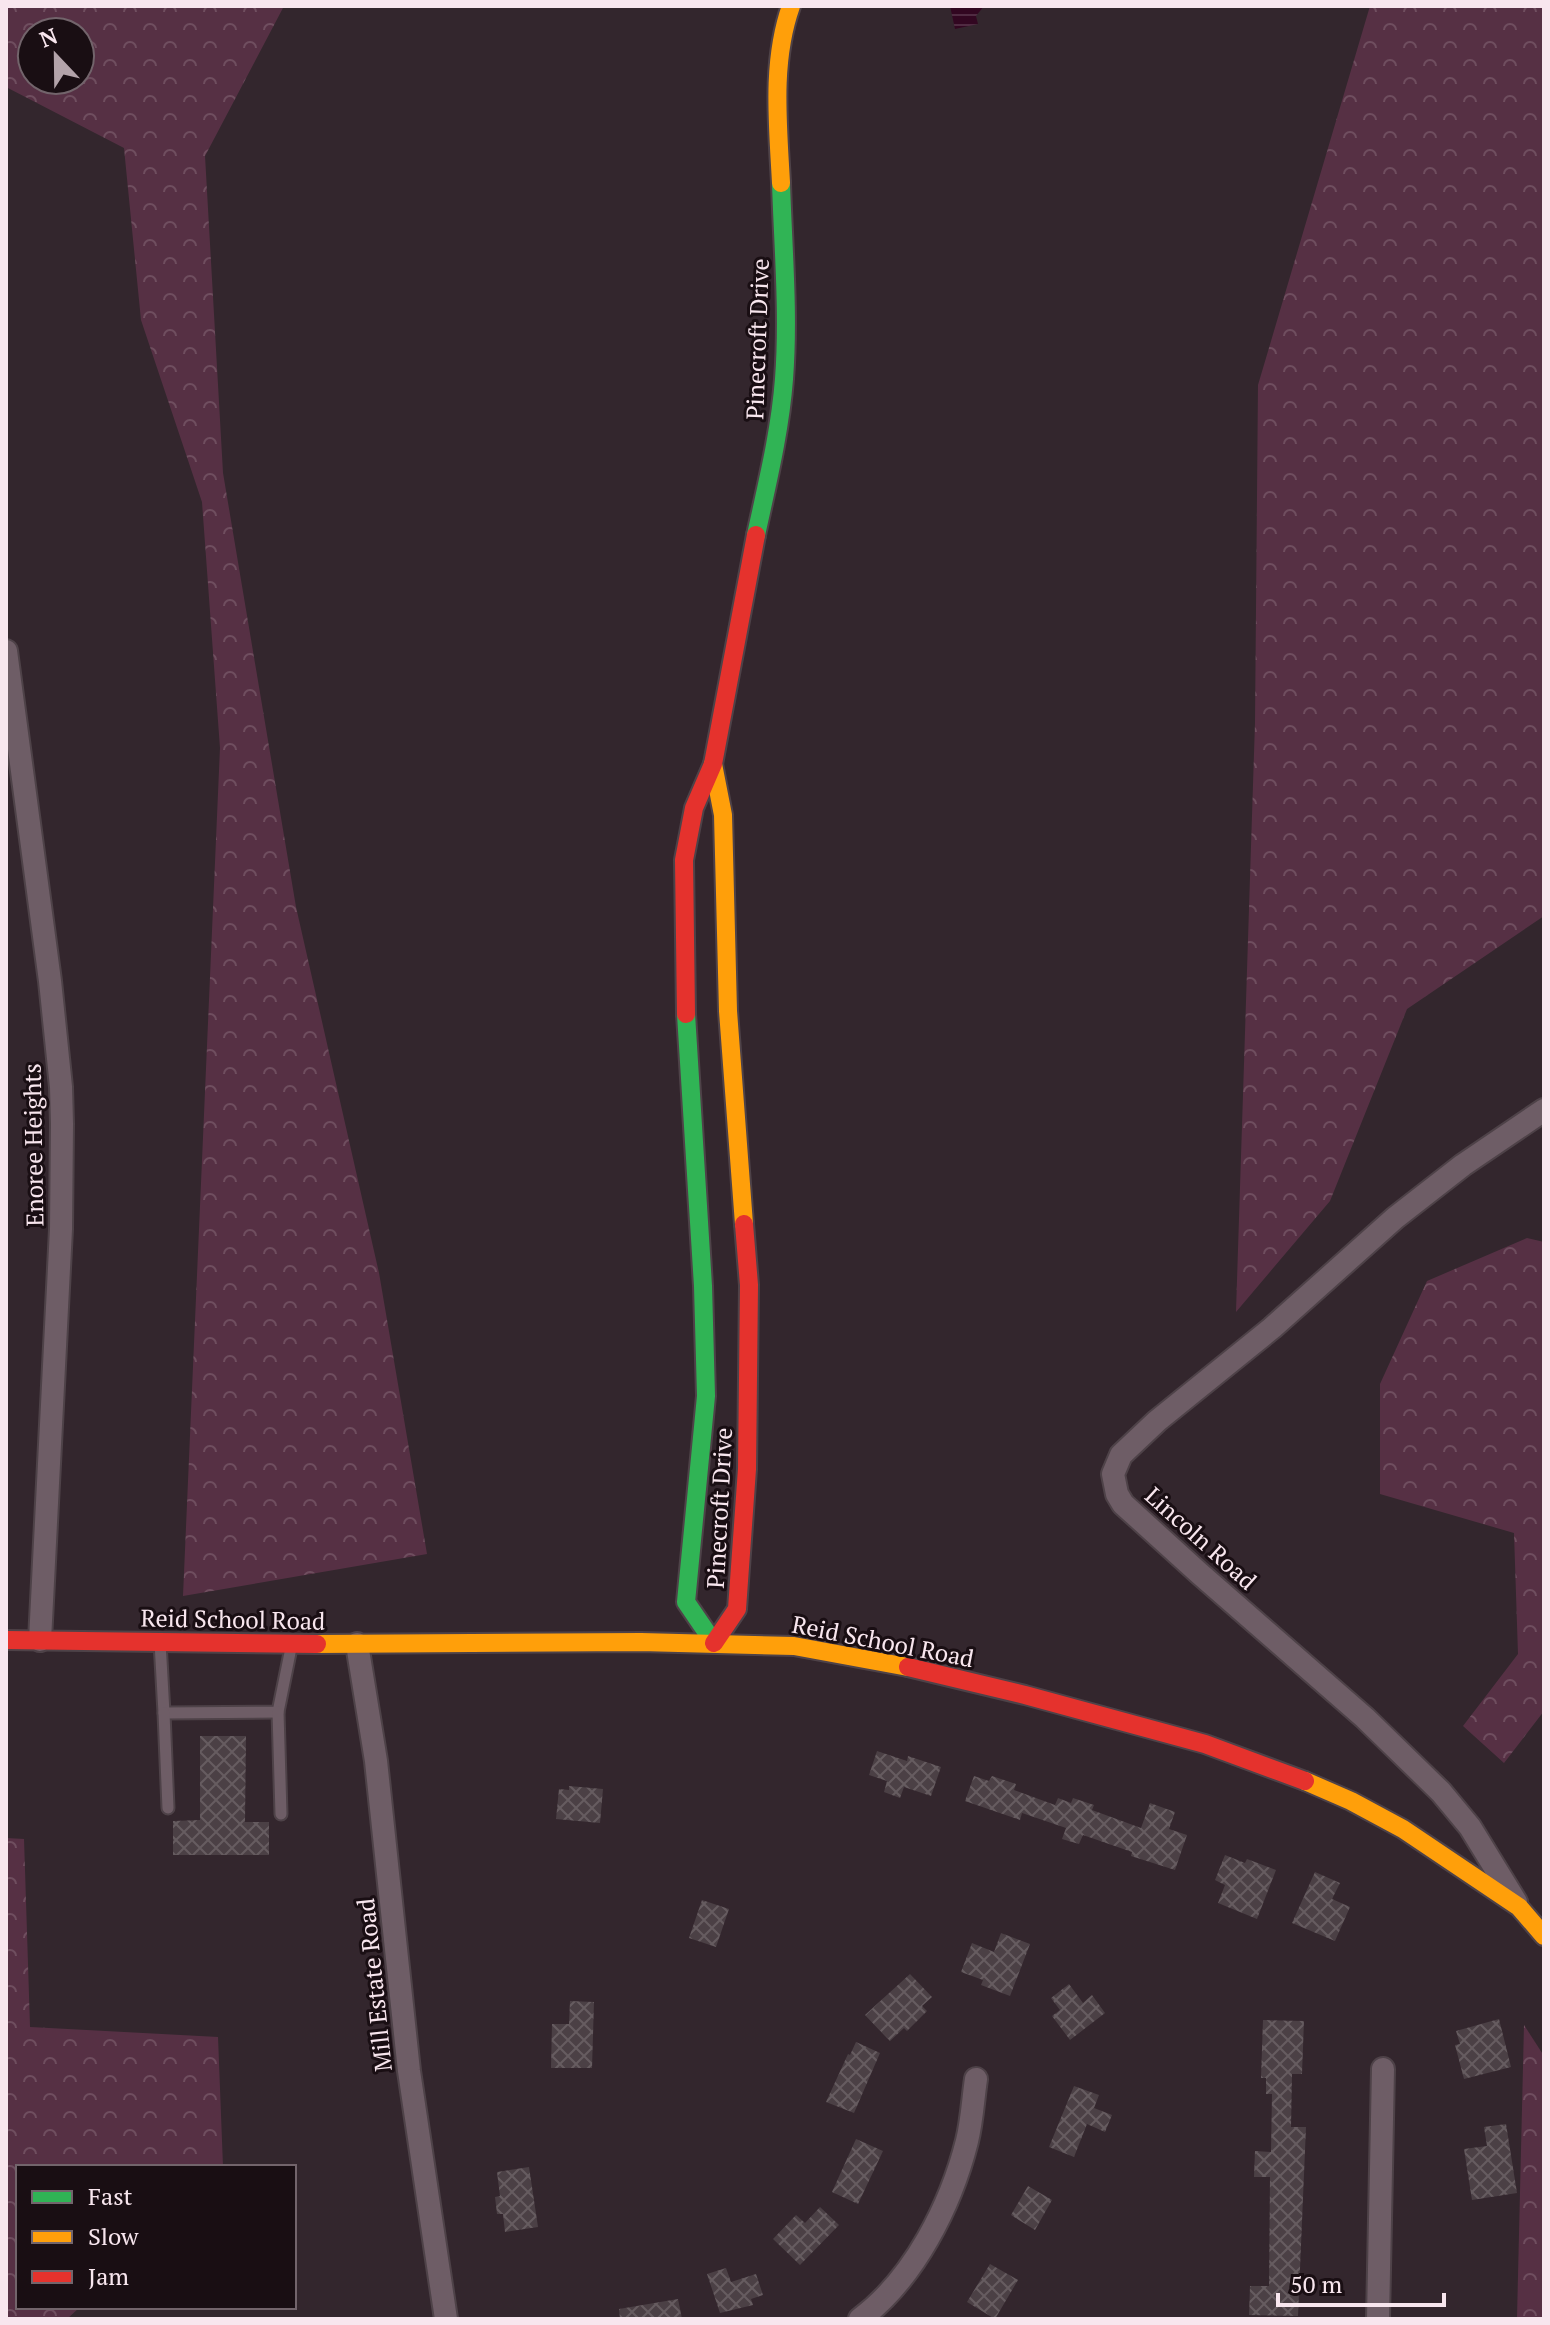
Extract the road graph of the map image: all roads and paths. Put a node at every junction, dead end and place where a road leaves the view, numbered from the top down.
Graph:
1 (791, 6) edge
2 (6, 651) edge
3 (713, 764) junction
4 (1544, 1110) edge
5 (6, 1640) edge
6 (40, 1640) junction
7 (159, 1642) junction
8 (292, 1643) junction
9 (357, 1644) junction
10 (713, 1644) junction
11 (278, 1712) junction
12 (164, 1713) junction
13 (168, 1808) dead end
14 (281, 1814) dead end
15 (1519, 1907) junction
16 (1544, 1936) edge
17 (1383, 2069) dead end
18 (976, 2079) dead end
19 (446, 2319) edge
20 (860, 2319) edge
21 (1378, 2319) edge

1 - 3 street, Pinecroft Drive
2 - 6 street, Enoree Heights
3 - 10 street, Pinecroft Drive
3 - 10 street, Pinecroft Drive
4 - 15 street, Lincoln Road
5 - 6 street, Reid School Road
6 - 7 street, Reid School Road
7 - 8 street, Reid School Road
7 - 12 lane
8 - 9 street, Reid School Road
8 - 11 lane
9 - 10 street, Reid School Road
9 - 19 street, Mill Estate Road
10 - 15 street, Reid School Road
11 - 12 lane
11 - 14 lane
12 - 13 lane
15 - 16 street, Reid School Road
17 - 21 street
18 - 20 street

